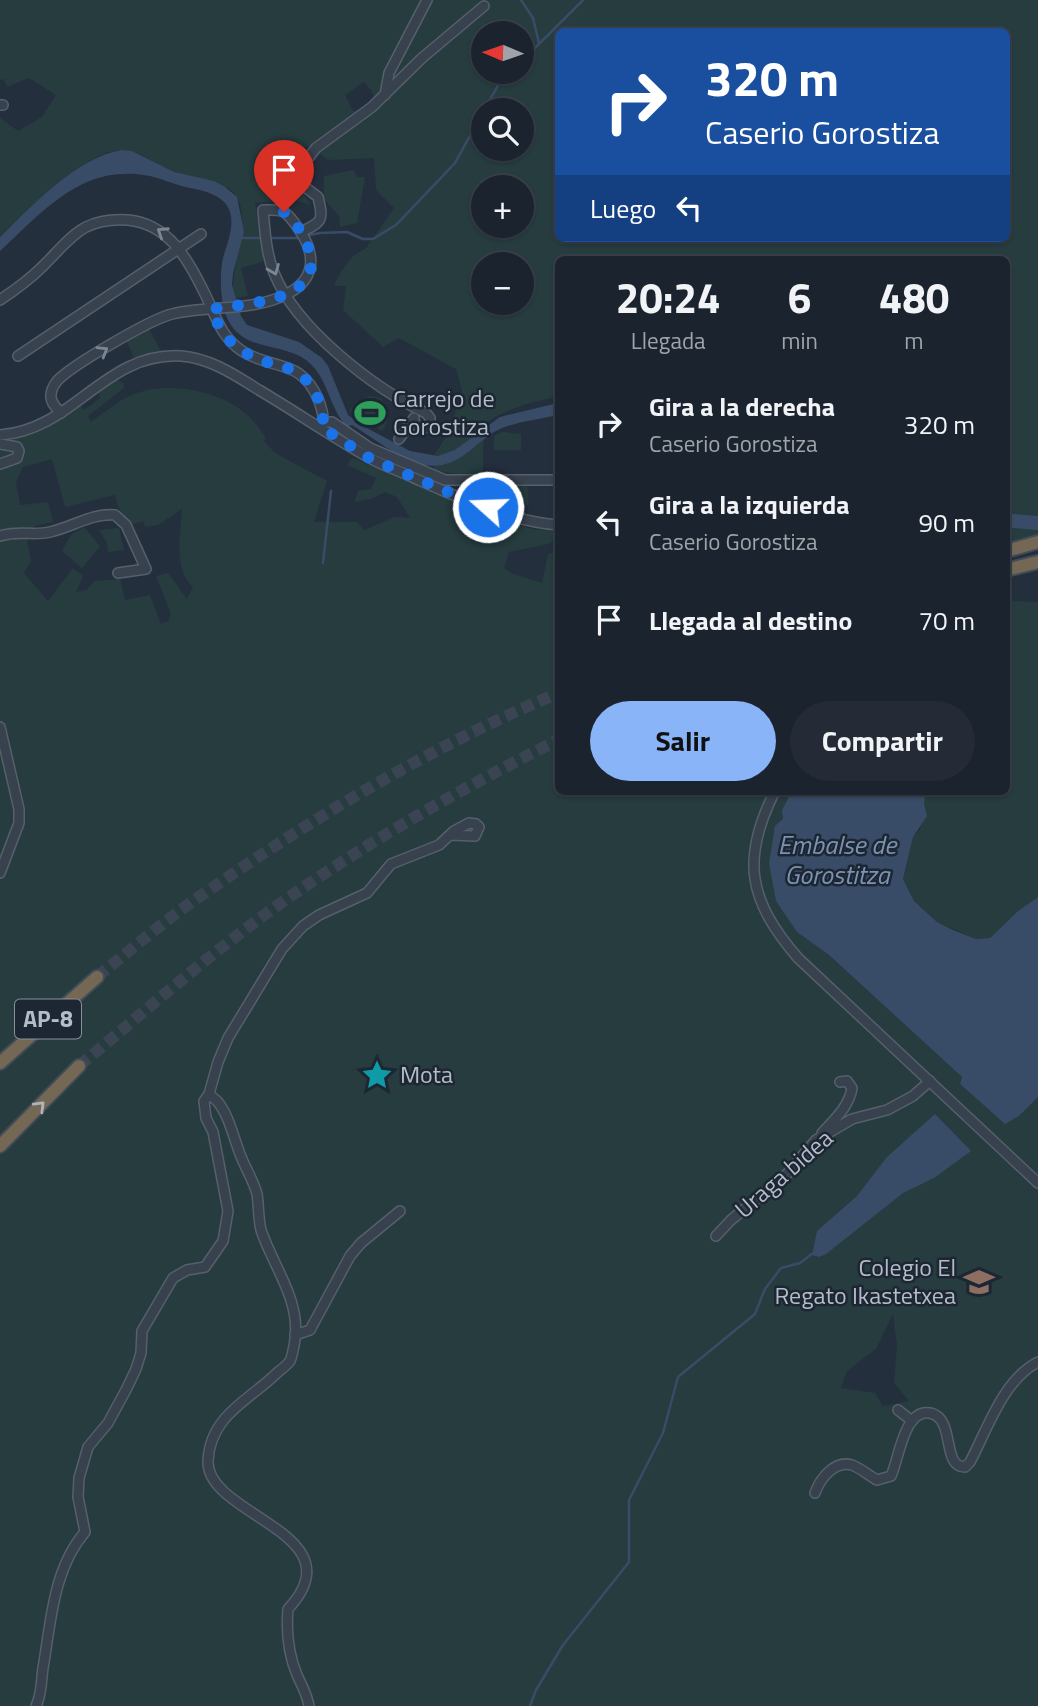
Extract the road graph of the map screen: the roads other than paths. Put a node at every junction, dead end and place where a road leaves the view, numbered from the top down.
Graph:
1 (426, 0) edge
2 (484, 6) dead end
3 (385, 95) junction
4 (301, 232) junction
5 (201, 234) dead end
6 (179, 249) junction
7 (286, 295) junction
8 (0, 300) edge
9 (211, 309) junction
10 (18, 356) dead end
11 (423, 412) junction
12 (61, 413) junction
13 (414, 421) junction
14 (322, 425) junction
15 (0, 435) edge
16 (399, 439) dead end
17 (0, 444) edge
18 (0, 464) edge
19 (555, 480) edge
20 (555, 525) edge
21 (0, 536) edge
22 (1038, 542) edge
23 (1010, 550) edge
24 (1038, 562) edge
25 (1010, 569) edge
26 (118, 573) dead end
27 (0, 727) edge
28 (773, 795) edge
29 (450, 835) dead end
30 (0, 873) edge
31 (97, 977) tunnel mouth
32 (0, 1063) edge
33 (79, 1066) tunnel mouth
34 (930, 1081) junction
35 (841, 1082) dead end
36 (209, 1094) junction
37 (816, 1140) junction
38 (0, 1146) edge
39 (1038, 1183) edge
40 (400, 1211) dead end
41 (716, 1236) dead end
42 (295, 1335) junction
43 (1038, 1362) edge
44 (898, 1410) dead end
45 (912, 1421) junction
46 (815, 1493) dead end
47 (36, 1706) edge
48 (309, 1706) edge

1 - 3 street
2 - 3 street
3 - 4 street
4 - 7 street
4 -> 7 street
5 - 6 street
6 -> 8 street
6 - 9 street
6 - 10 street
7 - 9 street
7 - 11 street
12 -> 9 street
9 - 14 street
11 - 13 street
11 - 13 street
12 - 14 street
12 - 15 street
13 - 16 street
14 - 19 street
14 - 20 street
17 - 18 street
21 - 26 street
22 - 23 highway
24 - 25 highway
27 - 30 street
28 - 34 street
29 - 36 street
31 - 32 highway, AP-8
38 -> 33 highway, AP-8
34 - 37 street, Uraga bidea
34 - 39 street
35 - 37 street
36 - 42 street
36 - 47 street
37 - 41 street, Uraga bidea
40 - 42 street
42 - 48 street
43 - 45 street
44 - 45 street
45 - 46 street

